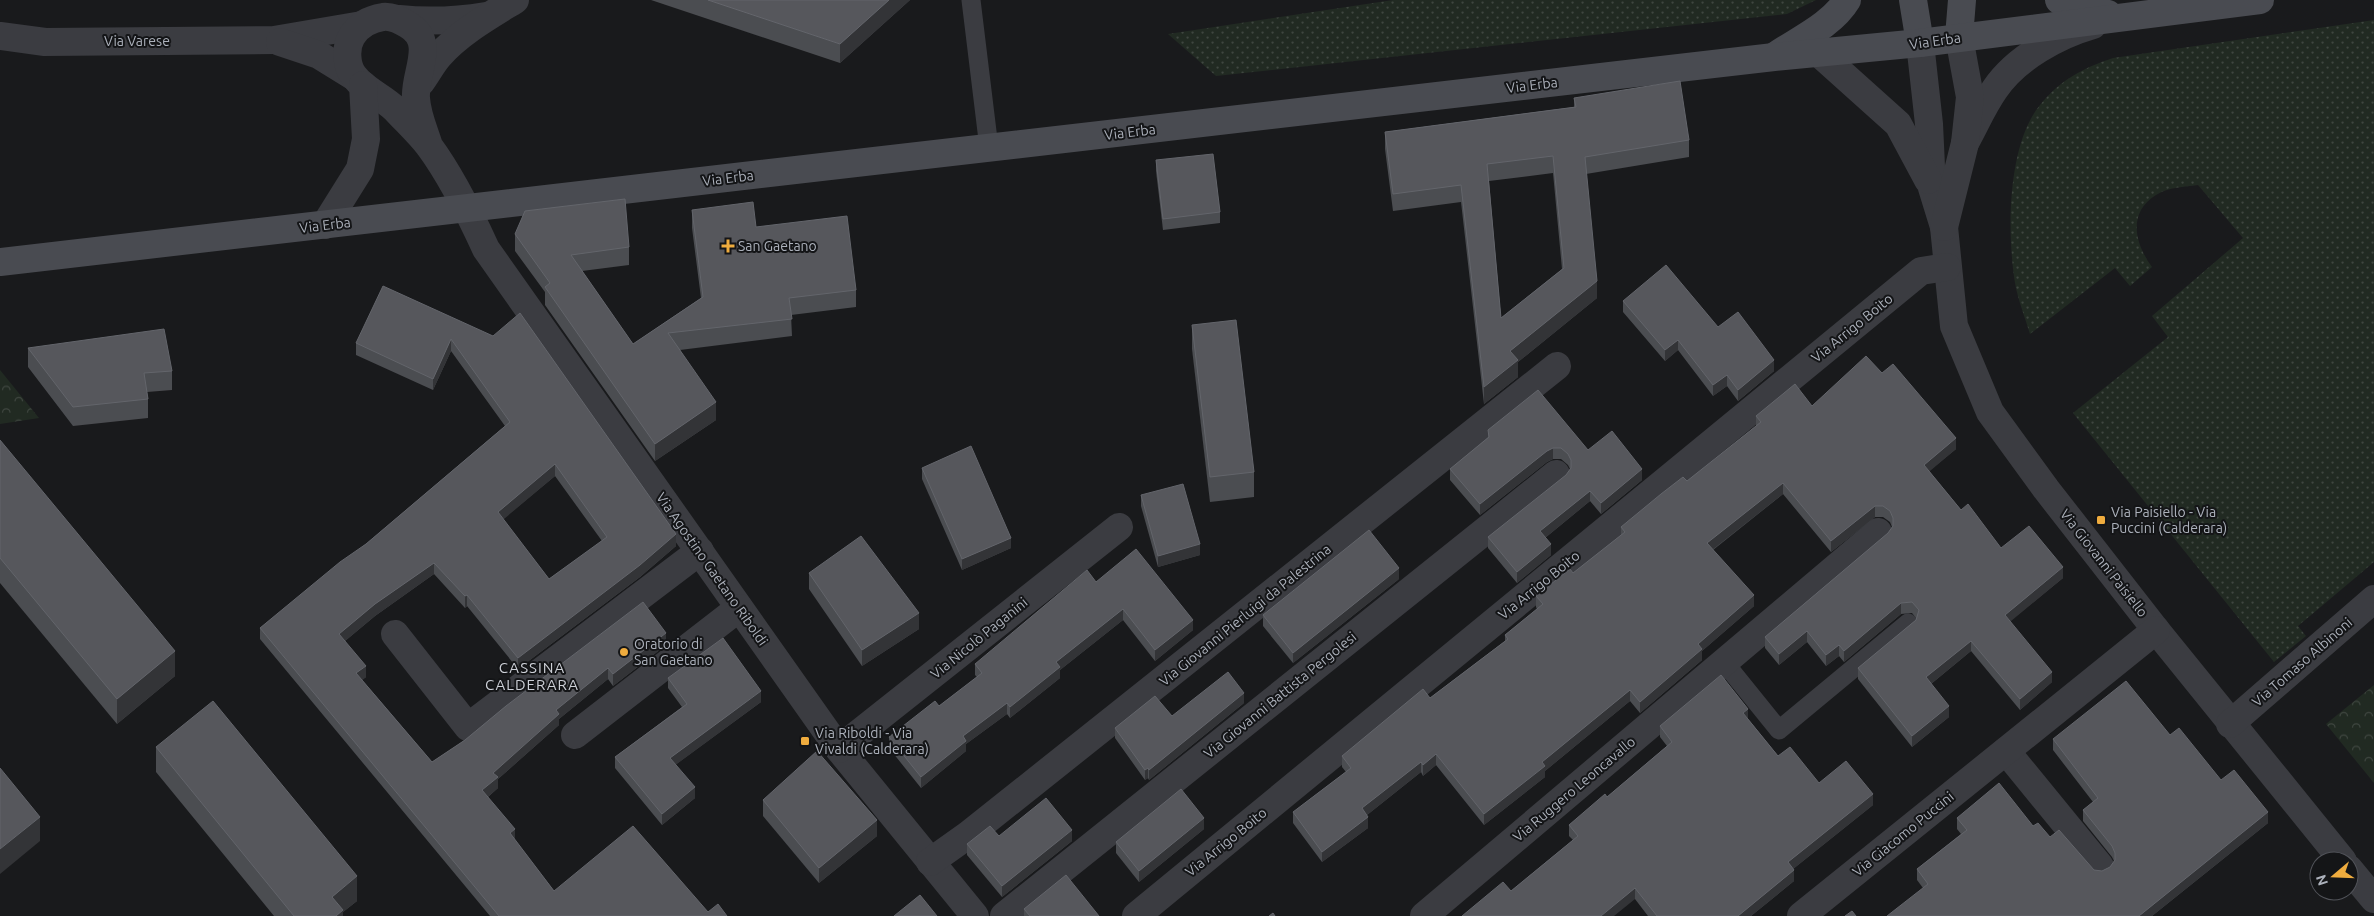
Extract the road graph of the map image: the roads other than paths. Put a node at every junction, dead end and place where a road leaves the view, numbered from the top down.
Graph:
1 (515, 0) edge
2 (970, 0) edge
3 (1847, 0) edge
4 (1913, 0) edge
5 (1962, 0) edge
6 (2059, 0) edge
7 (2260, 0) edge
8 (490, 15) junction
9 (2119, 17) junction
10 (399, 19) junction
11 (362, 25) junction
12 (0, 36) edge
13 (1959, 37) junction
14 (274, 40) junction
15 (1920, 43) junction
16 (1820, 54) junction
17 (1774, 57) junction
18 (358, 80) junction
19 (417, 87) junction
20 (1965, 143) junction
21 (429, 146) junction
22 (989, 148) junction
23 (1932, 188) junction
24 (467, 208) junction
25 (325, 225) junction
26 (1944, 226) junction
27 (0, 262) edge
28 (1947, 268) junction
29 (1557, 366) dead end
30 (1556, 474) dead end
31 (1119, 527) dead end
32 (1878, 532) dead end
33 (700, 551) junction
34 (2374, 599) edge
35 (739, 608) junction
36 (1908, 623) dead end
37 (2156, 630) junction
38 (395, 634) dead end
39 (1724, 662) junction
40 (2230, 724) junction
41 (574, 735) dead end
42 (839, 749) junction
43 (2006, 752) junction
44 (2335, 851) edge
45 (930, 862) junction
46 (2100, 866) dead end
47 (2359, 880) edge
48 (2374, 899) edge
49 (976, 916) edge
50 (1004, 916) edge
51 (1136, 916) edge
52 (1424, 916) edge
53 (1801, 916) edge

1 - 8 street
2 - 22 lane
3 - 17 main road
4 - 15 main road
5 - 13 main road
6 - 9 main road
7 - 9 main road, Via Erba
8 - 10 street, Via Varese
8 - 19 street
9 - 13 main road, Via Erba
9 - 20 street
10 - 11 street, Via Varese
10 - 19 street
11 - 14 street, Via Varese
11 - 18 street
12 - 14 street, Via Varese
13 - 15 main road, Via Erba
13 - 20 street
14 - 18 street, Via Varese
15 - 16 main road, Via Erba
15 - 23 street
16 - 17 main road, Via Erba
16 - 23 street
17 - 22 main road, Via Erba
18 - 21 street, Via Varese
18 - 25 street
19 - 21 street
20 - 26 street
21 - 24 street
22 - 24 main road, Via Erba
23 - 26 street
24 - 25 main road, Via Erba
24 - 33 street, Via Agostino Gaetano Riboldi
25 - 27 main road, Via Erba
26 - 28 street, Via Giovanni Paisiello
28 - 37 street, Via Giovanni Paisiello
28 - 51 street, Via Arrigo Boito
29 - 45 street, Via Giovanni Pierluigi da Palestrina
30 - 50 street, Via Giovanni Battista Pergolesi
31 - 42 street, Via Nicolò Paganini
32 - 39 street, Via Ruggero Leoncavallo
33 - 35 street, Via Agostino Gaetano Riboldi
33 - 38 street
34 - 40 street, Via Tomaso Albinoni
35 - 41 street
35 - 42 street, Via Agostino Gaetano Riboldi
36 - 39 lane
37 - 40 street, Via Giovanni Paisiello
37 - 43 street, Via Giacomo Puccini
39 - 52 street, Via Ruggero Leoncavallo
40 - 44 street, Via Giovanni Paisiello
42 - 45 street, Via Agostino Gaetano Riboldi
43 - 46 street
43 - 53 street, Via Giacomo Puccini
45 - 49 street, Via Agostino Gaetano Riboldi
47 - 48 street

